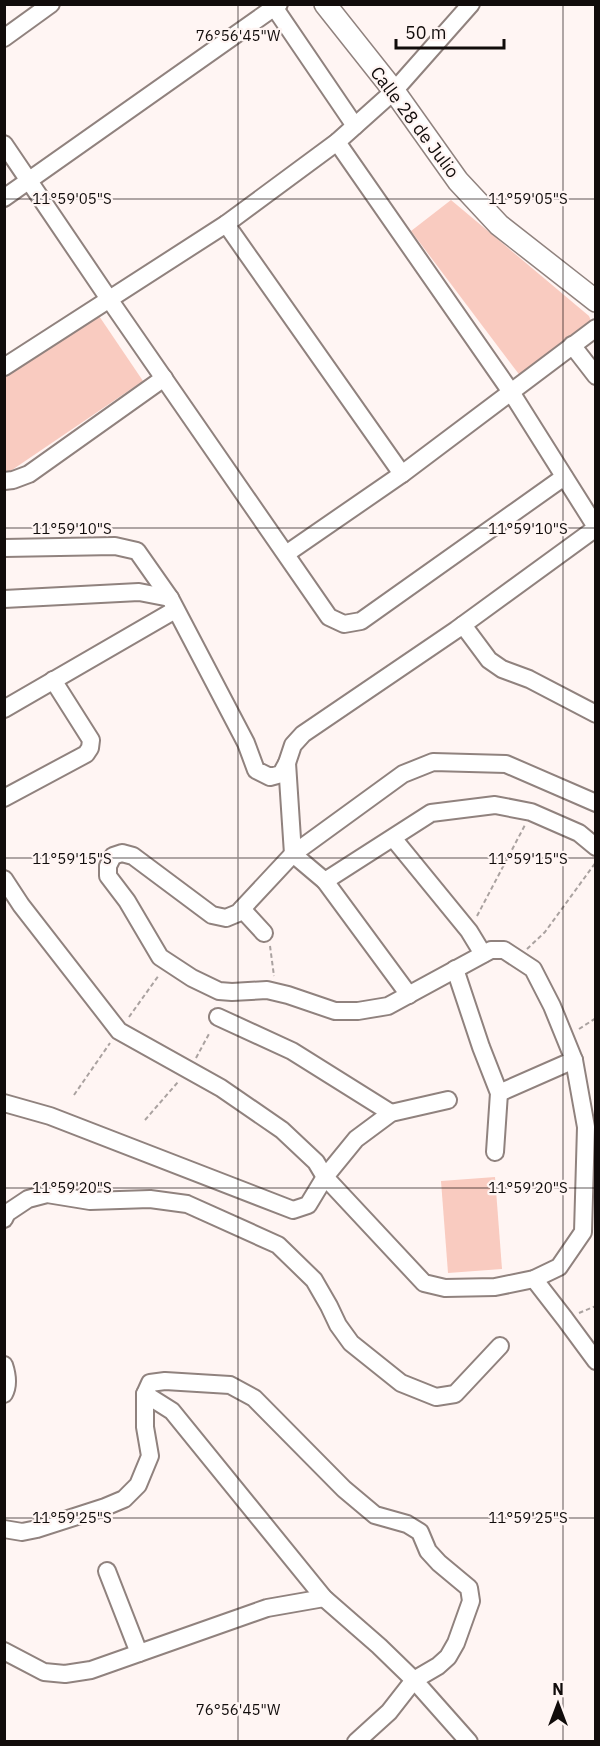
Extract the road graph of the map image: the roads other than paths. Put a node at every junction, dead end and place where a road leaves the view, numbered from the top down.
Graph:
1 (51, 4) edge
2 (325, 4) edge
3 (471, 4) edge
4 (275, 6) edge
5 (4, 38) edge
6 (394, 91) junction
7 (355, 126) junction
8 (337, 142) junction
9 (4, 144) edge
10 (29, 181) junction
11 (4, 198) edge
12 (226, 224) junction
13 (109, 299) junction
14 (596, 302) edge
15 (596, 328) edge
16 (572, 345) junction
17 (4, 367) edge
18 (596, 376) edge
19 (164, 378) junction
20 (511, 392) junction
21 (402, 474) junction
22 (564, 477) junction
23 (4, 481) edge
24 (596, 528) edge
25 (4, 548) edge
26 (286, 554) junction
27 (4, 598) edge
28 (172, 604) junction
29 (463, 625) junction
30 (53, 680) junction
31 (4, 709) edge
32 (596, 714) edge
33 (287, 763) junction
34 (4, 798) edge
35 (596, 803) edge
36 (393, 838) junction
37 (596, 847) edge
38 (293, 854) junction
39 (4, 879) edge
40 (325, 881) junction
41 (242, 909) junction
42 (264, 933) road end
43 (483, 954) junction
44 (455, 969) junction
45 (409, 994) junction
46 (218, 1017) dead end
47 (574, 1060) junction
48 (499, 1093) junction
49 (448, 1100) dead end
50 (4, 1103) edge
51 (391, 1113) junction
52 (495, 1152) dead end
53 (326, 1177) junction
54 (4, 1218) edge
55 (534, 1279) junction
56 (500, 1346) dead end
57 (596, 1361) edge
58 (4, 1365) edge
59 (4, 1394) edge
60 (146, 1394) junction
61 (4, 1529) edge
62 (107, 1570) dead end
63 (324, 1598) junction
64 (4, 1652) edge
65 (139, 1653) junction
66 (414, 1680) junction
67 (356, 1742) edge
68 (469, 1742) edge

1 - 5 street
2 - 6 street, Calle 28 de Julio
3 - 6 street
4 - 7 street
4 - 10 street
6 - 7 street
6 - 14 street, Calle 28 de Julio
7 - 8 street
8 - 12 street
8 - 20 street
9 - 10 street
10 - 11 street
10 - 13 street
12 - 13 street
12 - 21 street
13 - 17 street
13 - 19 street
15 - 16 street
16 - 18 street
16 - 20 street
19 - 23 street
19 - 26 street
20 - 21 street
20 - 22 street
21 - 26 street
22 - 24 street
22 - 26 street
24 - 29 street
25 - 28 street
27 - 28 street
28 - 30 street
28 - 33 street
29 - 32 street
29 - 33 street
30 - 31 street
30 - 34 street
33 - 38 street
35 - 38 street
36 - 37 street
36 - 40 street
36 - 43 street
38 - 40 street
38 - 41 street
39 - 53 street
40 - 45 street
41 - 42 street
41 - 45 street
43 - 44 street
43 - 47 street
44 - 45 street
44 - 48 street
46 - 51 street
47 - 48 street
47 - 55 street
48 - 52 street
49 - 51 street
50 - 53 street
51 - 53 street
53 - 55 street
54 - 56 street
55 - 57 street
58 - 59 street
60 - 61 street
60 - 63 street
60 - 66 street
62 - 65 street
63 - 65 street
63 - 66 street
64 - 65 street
66 - 67 street
66 - 68 street

